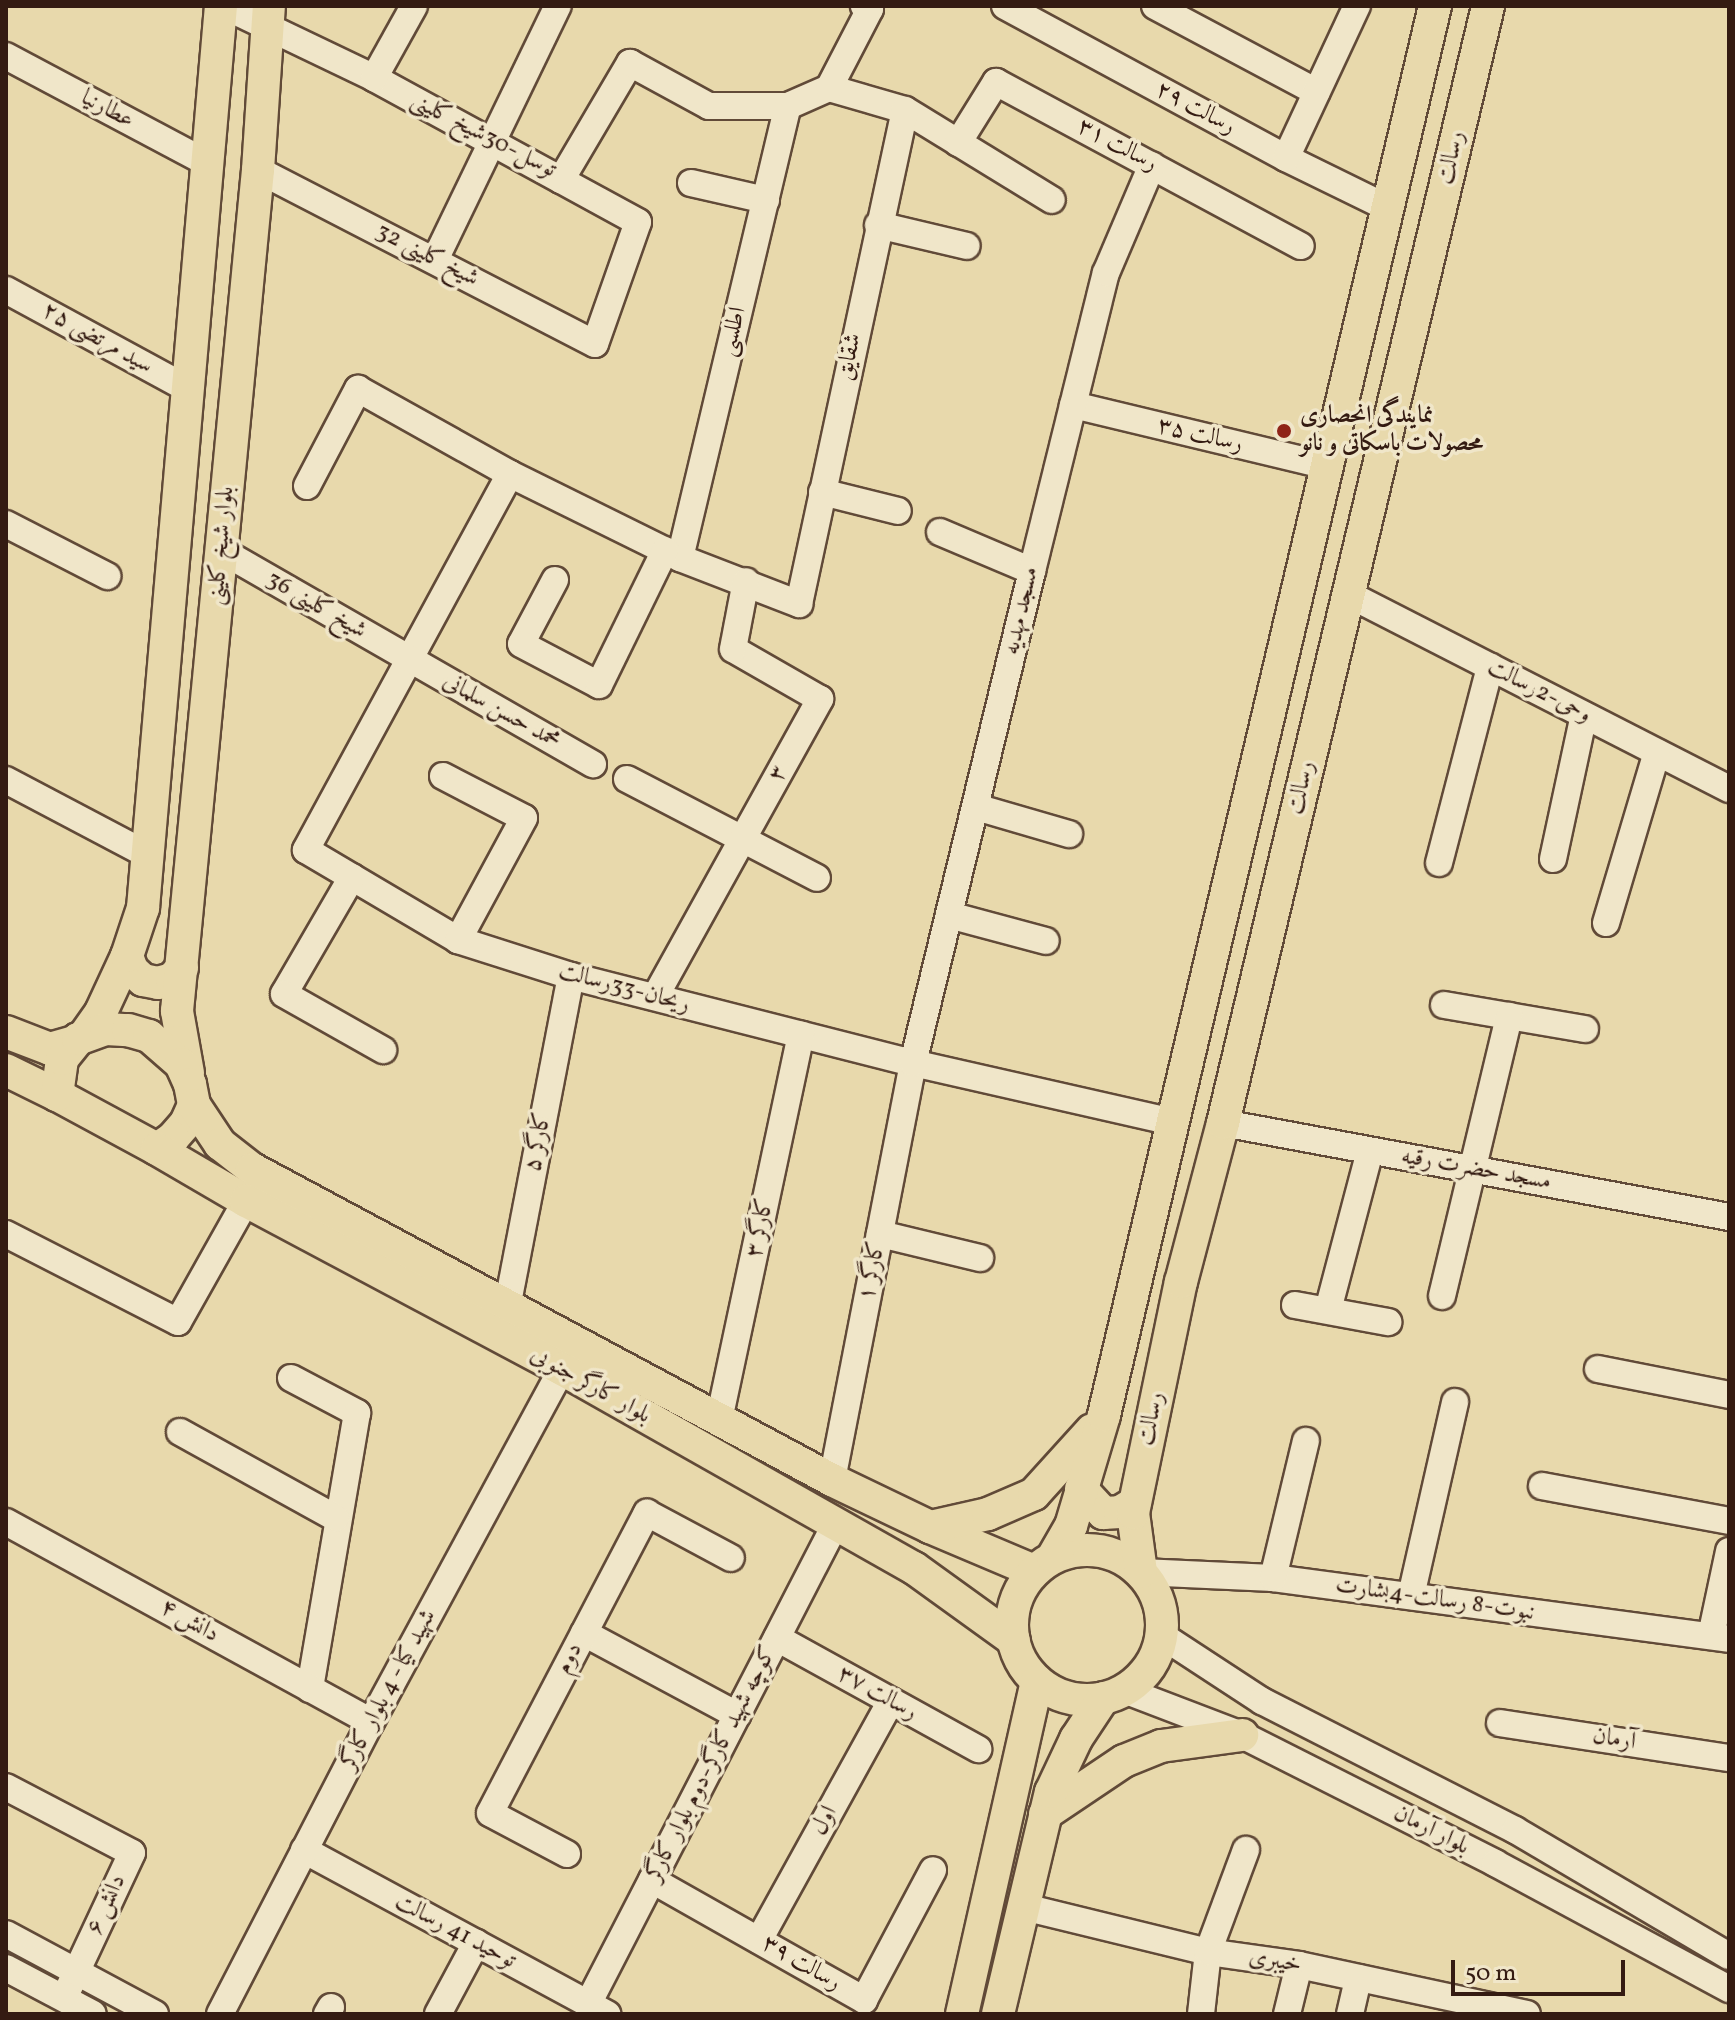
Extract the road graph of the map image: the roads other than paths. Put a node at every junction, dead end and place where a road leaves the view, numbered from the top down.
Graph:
1 (222, 6) edge
2 (414, 6) edge
3 (558, 6) edge
4 (864, 6) edge
5 (1005, 6) edge
6 (1155, 6) edge
7 (1357, 6) edge
8 (1435, 6) edge
9 (1488, 6) edge
10 (268, 15) edge
11 (6, 56) edge
12 (374, 78) junction
13 (829, 88) junction
14 (1317, 92) junction
15 (788, 106) junction
16 (905, 110) junction
17 (958, 143) junction
18 (492, 144) junction
19 (1286, 158) junction
20 (207, 163) junction
21 (1152, 165) junction
22 (258, 170) junction
23 (561, 180) junction
24 (691, 183) dead end
25 (766, 200) junction
26 (1052, 200) dead end
27 (1388, 208) junction
28 (878, 225) junction
29 (967, 246) dead end
30 (1301, 246) dead end
31 (435, 260) junction
32 (6, 290) edge
33 (188, 389) junction
34 (1073, 405) junction
35 (1327, 466) junction
36 (510, 474) junction
37 (307, 486) dead end
38 (822, 492) junction
39 (898, 511) dead end
40 (6, 524) edge
41 (940, 532) dead end
42 (222, 551) junction
43 (672, 554) junction
44 (1032, 571) junction
45 (107, 576) dead end
46 (555, 580) dead end
47 (746, 581) junction
48 (1348, 594) junction
49 (409, 660) junction
50 (1490, 667) junction
51 (1584, 715) junction
52 (1657, 752) junction
53 (593, 764) dead end
54 (443, 776) dead end
55 (627, 779) dead end
56 (6, 780) edge
57 (1729, 789) edge
58 (976, 807) junction
59 (1069, 834) dead end
60 (744, 838) junction
61 (148, 855) junction
62 (1553, 859) dead end
63 (1439, 863) dead end
64 (352, 877) junction
65 (817, 878) dead end
66 (949, 915) junction
67 (1606, 923) dead end
68 (458, 940) junction
69 (1046, 941) dead end
70 (127, 956) junction
71 (182, 968) junction
72 (571, 976) junction
73 (655, 997) junction
74 (1444, 1005) dead end
75 (1509, 1016) junction
76 (1585, 1029) dead end
77 (6, 1032) edge
78 (801, 1035) junction
79 (78, 1039) junction
80 (383, 1050) dead end
81 (913, 1063) junction
82 (6, 1070) edge
83 (57, 1095) junction
84 (192, 1095) junction
85 (1173, 1122) junction
86 (1223, 1123) junction
87 (157, 1149) junction
88 (1370, 1151) junction
89 (1471, 1170) junction
90 (246, 1201) junction
91 (1729, 1217) edge
92 (6, 1234) edge
93 (880, 1234) junction
94 (980, 1258) dead end
95 (1442, 1296) dead end
96 (1295, 1305) dead end
97 (507, 1308) junction
98 (1328, 1310) junction
99 (1388, 1322) dead end
100 (562, 1369) junction
101 (1598, 1369) dead end
102 (291, 1378) dead end
103 (1729, 1395) edge
104 (1455, 1402) dead end
105 (1104, 1415) junction
106 (719, 1420) junction
107 (180, 1432) dead end
108 (1306, 1441) dead end
109 (832, 1480) junction
110 (1542, 1486) dead end
111 (1081, 1489) junction
112 (1135, 1503) junction
113 (336, 1518) junction
114 (1729, 1521) edge
115 (6, 1522) edge
116 (836, 1523) junction
117 (930, 1527) junction
118 (1729, 1551) edge
119 (731, 1558) dead end
120 (1043, 1564) junction
121 (1141, 1572) junction
122 (1273, 1578) junction
123 (1411, 1596) junction
124 (584, 1633) junction
125 (1161, 1635) junction
126 (1720, 1637) edge
127 (777, 1638) junction
128 (1014, 1640) junction
129 (1037, 1681) junction
130 (310, 1689) junction
131 (1113, 1694) junction
132 (891, 1701) junction
133 (737, 1715) junction
134 (371, 1722) junction
135 (1500, 1723) dead end
136 (1242, 1735) junction
137 (978, 1749) dead end
138 (1729, 1758) edge
139 (6, 1787) edge
140 (1045, 1814) junction
141 (304, 1850) junction
142 (1246, 1850) dead end
143 (567, 1854) dead end
144 (933, 1870) dead end
145 (652, 1880) junction
146 (1024, 1907) junction
147 (6, 1934) edge
148 (759, 1940) junction
149 (476, 1943) junction
150 (1208, 1952) junction
151 (1729, 1956) edge
152 (1299, 1965) junction
153 (6, 1968) edge
154 (77, 1970) junction
155 (1358, 1978) junction
156 (1729, 1989) edge
157 (64, 1998) junction
158 (597, 2009) edge
159 (93, 2014) edge
160 (155, 2014) edge
161 (220, 2014) edge
162 (438, 2014) edge
163 (962, 2014) edge
164 (998, 2014) edge
165 (1201, 2014) edge
166 (1287, 2014) edge
167 (1350, 2014) edge
168 (1527, 2014) edge

1 - 10 street, توسل-30شیخ کلینی
1 - 20 main road, بلوار شیخ کلینی
2 - 12 street
3 - 18 street
4 - 13 street
5 - 19 street, رسالت ۲۹
6 - 14 street
7 - 14 street
8 - 27 main road, رسالت
9 - 48 main road, رسالت
10 - 12 street, توسل-30شیخ کلینی
10 - 22 main road, بلوار شیخ کلینی
11 - 20 street, عطارنیا
12 - 18 street, توسل-30شیخ کلینی
13 - 15 street, توسل-30شیخ کلینی
13 - 16 street
14 - 19 street
15 - 23 street, توسل-30شیخ کلینی
15 - 25 street, اطلسی
16 - 17 street
16 - 28 street, شقایق
17 - 21 street, رسالت ۳۱
17 - 26 street
18 - 23 street, توسل-30شیخ کلینی
18 - 31 street
19 - 27 street, رسالت ۲۹
20 - 33 main road, بلوار شیخ کلینی
21 - 30 street, رسالت ۳۱
21 - 34 street, مسجد مهدیه
22 - 31 street, شیخ کلینی 32
22 - 42 main road, بلوار شیخ کلینی
23 - 31 street, شیخ کلینی 32
24 - 25 street
25 - 43 street, اطلسی
27 - 35 main road, رسالت
28 - 29 street
28 - 38 street, شقایق
32 - 33 street, ۲۵ سید مرتضی
33 - 61 main road, بلوار شیخ کلینی
34 - 35 street, رسالت ۳۵
34 - 44 street, مسجد مهدیه
35 - 85 main road, رسالت
36 - 37 street
36 - 43 street
36 - 49 street
38 - 39 street
38 - 47 street, شقایق
40 - 45 street
41 - 44 street
42 - 49 street, شیخ کلینی 36
42 - 71 main road, بلوار شیخ کلینی
43 - 46 street, اطلسی
43 - 47 street
44 - 58 street, مسجد مهدیه
47 - 60 street, ۳
48 - 50 street, وحی-2رسالت
48 - 86 main road, رسالت
49 - 53 street, محمد حسن سلمانی
49 - 64 street, ریحان-33رسالت
50 - 51 street, وحی-2رسالت
50 - 63 street
51 - 52 street, وحی-2رسالت
51 - 62 street
52 - 57 street, وحی-2رسالت
52 - 67 street
54 - 68 street
55 - 60 street
56 - 61 street
58 - 59 street
58 - 66 street, مسجد مهدیه
60 - 65 street
60 - 73 street, ۳
61 - 70 main road, بلوار شیخ کلینی
64 - 68 street, ریحان-33رسالت
64 - 80 street
66 - 69 street
66 - 81 street, مسجد مهدیه
68 - 72 street, ریحان-33رسالت
70 - 71 main road
70 - 79 main road, بلوار شیخ کلینی
71 - 84 main road, بلوار شیخ کلینی
72 - 73 street, ریحان-33رسالت
72 - 97 street, کارگر ۵
73 - 78 street, ریحان-33رسالت
74 - 75 street
75 - 76 street
75 - 89 street
77 - 79 main road
78 - 81 street, ریحان-33رسالت
78 - 106 street, کارگر ۳
79 - 83 main road
79 - 84 main road
81 - 85 street, ریحان-33رسالت
81 - 93 street, کارگر ۱
82 - 83 main road
83 - 87 main road
84 - 87 main road
84 - 97 main road, بلوار کارگر جنوبی
85 - 105 main road, رسالت
86 - 88 street, مسجد حضرت رقیه
86 - 112 main road, رسالت
87 - 90 main road, بلوار کارگر جنوبی
88 - 89 street, مسجد حضرت رقیه
88 - 98 street
89 - 91 street, مسجد حضرت رقیه
89 - 95 street
90 - 92 street
90 - 100 main road, بلوار کارگر جنوبی
93 - 94 street
93 - 109 street, کارگر ۱
96 - 98 street
97 - 106 main road, بلوار کارگر جنوبی
98 - 99 street
100 - 116 main road, بلوار کارگر جنوبی
100 - 134 street, شهید کیا - 4 بلوار کارگر
101 - 103 street
102 - 113 street
104 - 123 street
105 - 111 main road, رسالت
105 - 117 main road
106 - 109 main road, بلوار کارگر جنوبی
107 - 113 street
108 - 122 street
109 - 117 main road, بلوار کارگر جنوبی
110 - 114 street
111 - 112 main road
111 - 120 main road, رسالت
112 - 121 main road, رسالت
113 - 130 street
115 - 130 street, دانش ۴
116 - 127 street, کوچه شهید کارگر-دوم بلوار کارگر
116 - 128 main road, بلوار کارگر جنوبی
117 - 120 main road, بلوار کارگر جنوبی
118 - 126 street
119 - 124 street, دوم
120 - 121 main road
120 - 128 main road
121 - 122 street, نبوت-8 رسالت-4بشارت
121 - 125 main road
122 - 123 street, نبوت-8 رسالت-4بشارت
123 - 126 street, نبوت-8 رسالت-4بشارت
124 - 133 street
124 - 143 street, دوم
125 - 131 main road
125 - 151 street, بلوار آرمان
127 - 132 street, رسالت ۳۷
127 - 133 street, کوچه شهید کارگر-دوم بلوار کارگر
128 - 129 main road
129 - 131 main road
129 - 163 main road
130 - 134 street, دانش ۴
131 - 136 street, بلوار آرمان
131 - 140 main road
132 - 137 street, رسالت ۳۷
132 - 148 street, اول
133 - 145 street, کوچه شهید کارگر-دوم بلوار کارگر
134 - 141 street, شهید کیا - 4 بلوار کارگر
135 - 138 street, آرمان
136 - 140 main road
136 - 156 street, بلوار آرمان
139 - 154 street, دانش ۶
140 - 146 main road
141 - 149 street, توحید 41 رسالت
141 - 161 street, شهید کیا - 4 بلوار کارگر
142 - 150 street
144 - 148 street, رسالت ۳۹
145 - 148 street, رسالت ۳۹
145 - 158 street, کوچه شهید کارگر-دوم بلوار کارگر
146 - 150 street, خیبری
146 - 164 main road
147 - 154 street
149 - 158 street, توحید 41 رسالت
149 - 162 street
150 - 152 street, خیبری
150 - 165 street
152 - 155 street, خیبری
152 - 166 street
153 - 157 street
154 - 157 street, دانش ۶
154 - 160 street
155 - 167 street
155 - 168 street, خیبری
157 - 159 street

